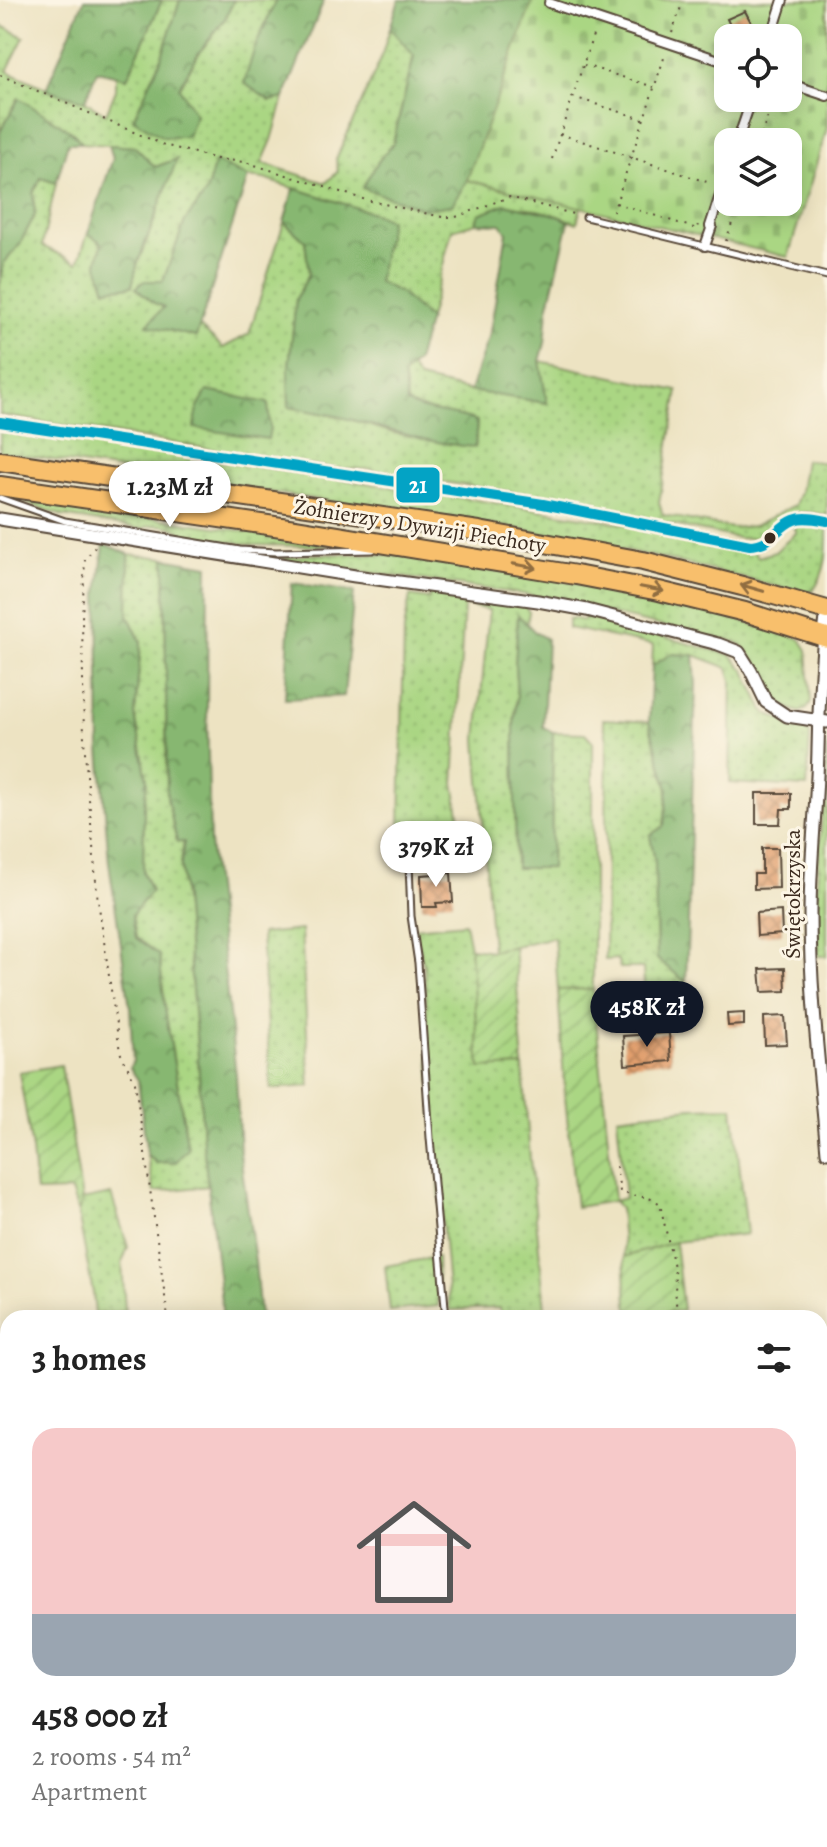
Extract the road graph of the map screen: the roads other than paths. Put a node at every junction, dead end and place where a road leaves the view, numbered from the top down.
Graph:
1 (783, 0) edge
2 (549, 3) dead end
3 (775, 24) edge
4 (714, 58) edge
5 (802, 88) edge
6 (827, 96) edge
7 (714, 214) edge
8 (586, 217) road end
9 (705, 246) junction
10 (827, 276) edge
11 (0, 422) edge
12 (0, 461) edge
13 (0, 486) edge
14 (0, 498) edge
15 (0, 519) edge
16 (827, 521) edge
17 (433, 550) junction
18 (827, 610) edge
19 (825, 637) edge
20 (822, 721) edge
21 (409, 863) dead end
22 (827, 1152) edge
23 (445, 1310) edge

1 - 3 street
2 - 4 street
5 - 6 street
7 - 9 street
8 - 9 lane
9 - 10 lane
11 - 16 street
18 -> 12 highway, Żołnierzy 9 Dywizji Piechoty
13 - 17 highway, Żołnierzy 9 Dywizji Piechoty
14 - 17 lane
15 - 20 street
17 -> 19 highway, Żołnierzy 9 Dywizji Piechoty
18 - 19 street, Świętokrzyska
19 - 20 street, Świętokrzyska
20 - 22 street, Świętokrzyska
21 - 23 lane

